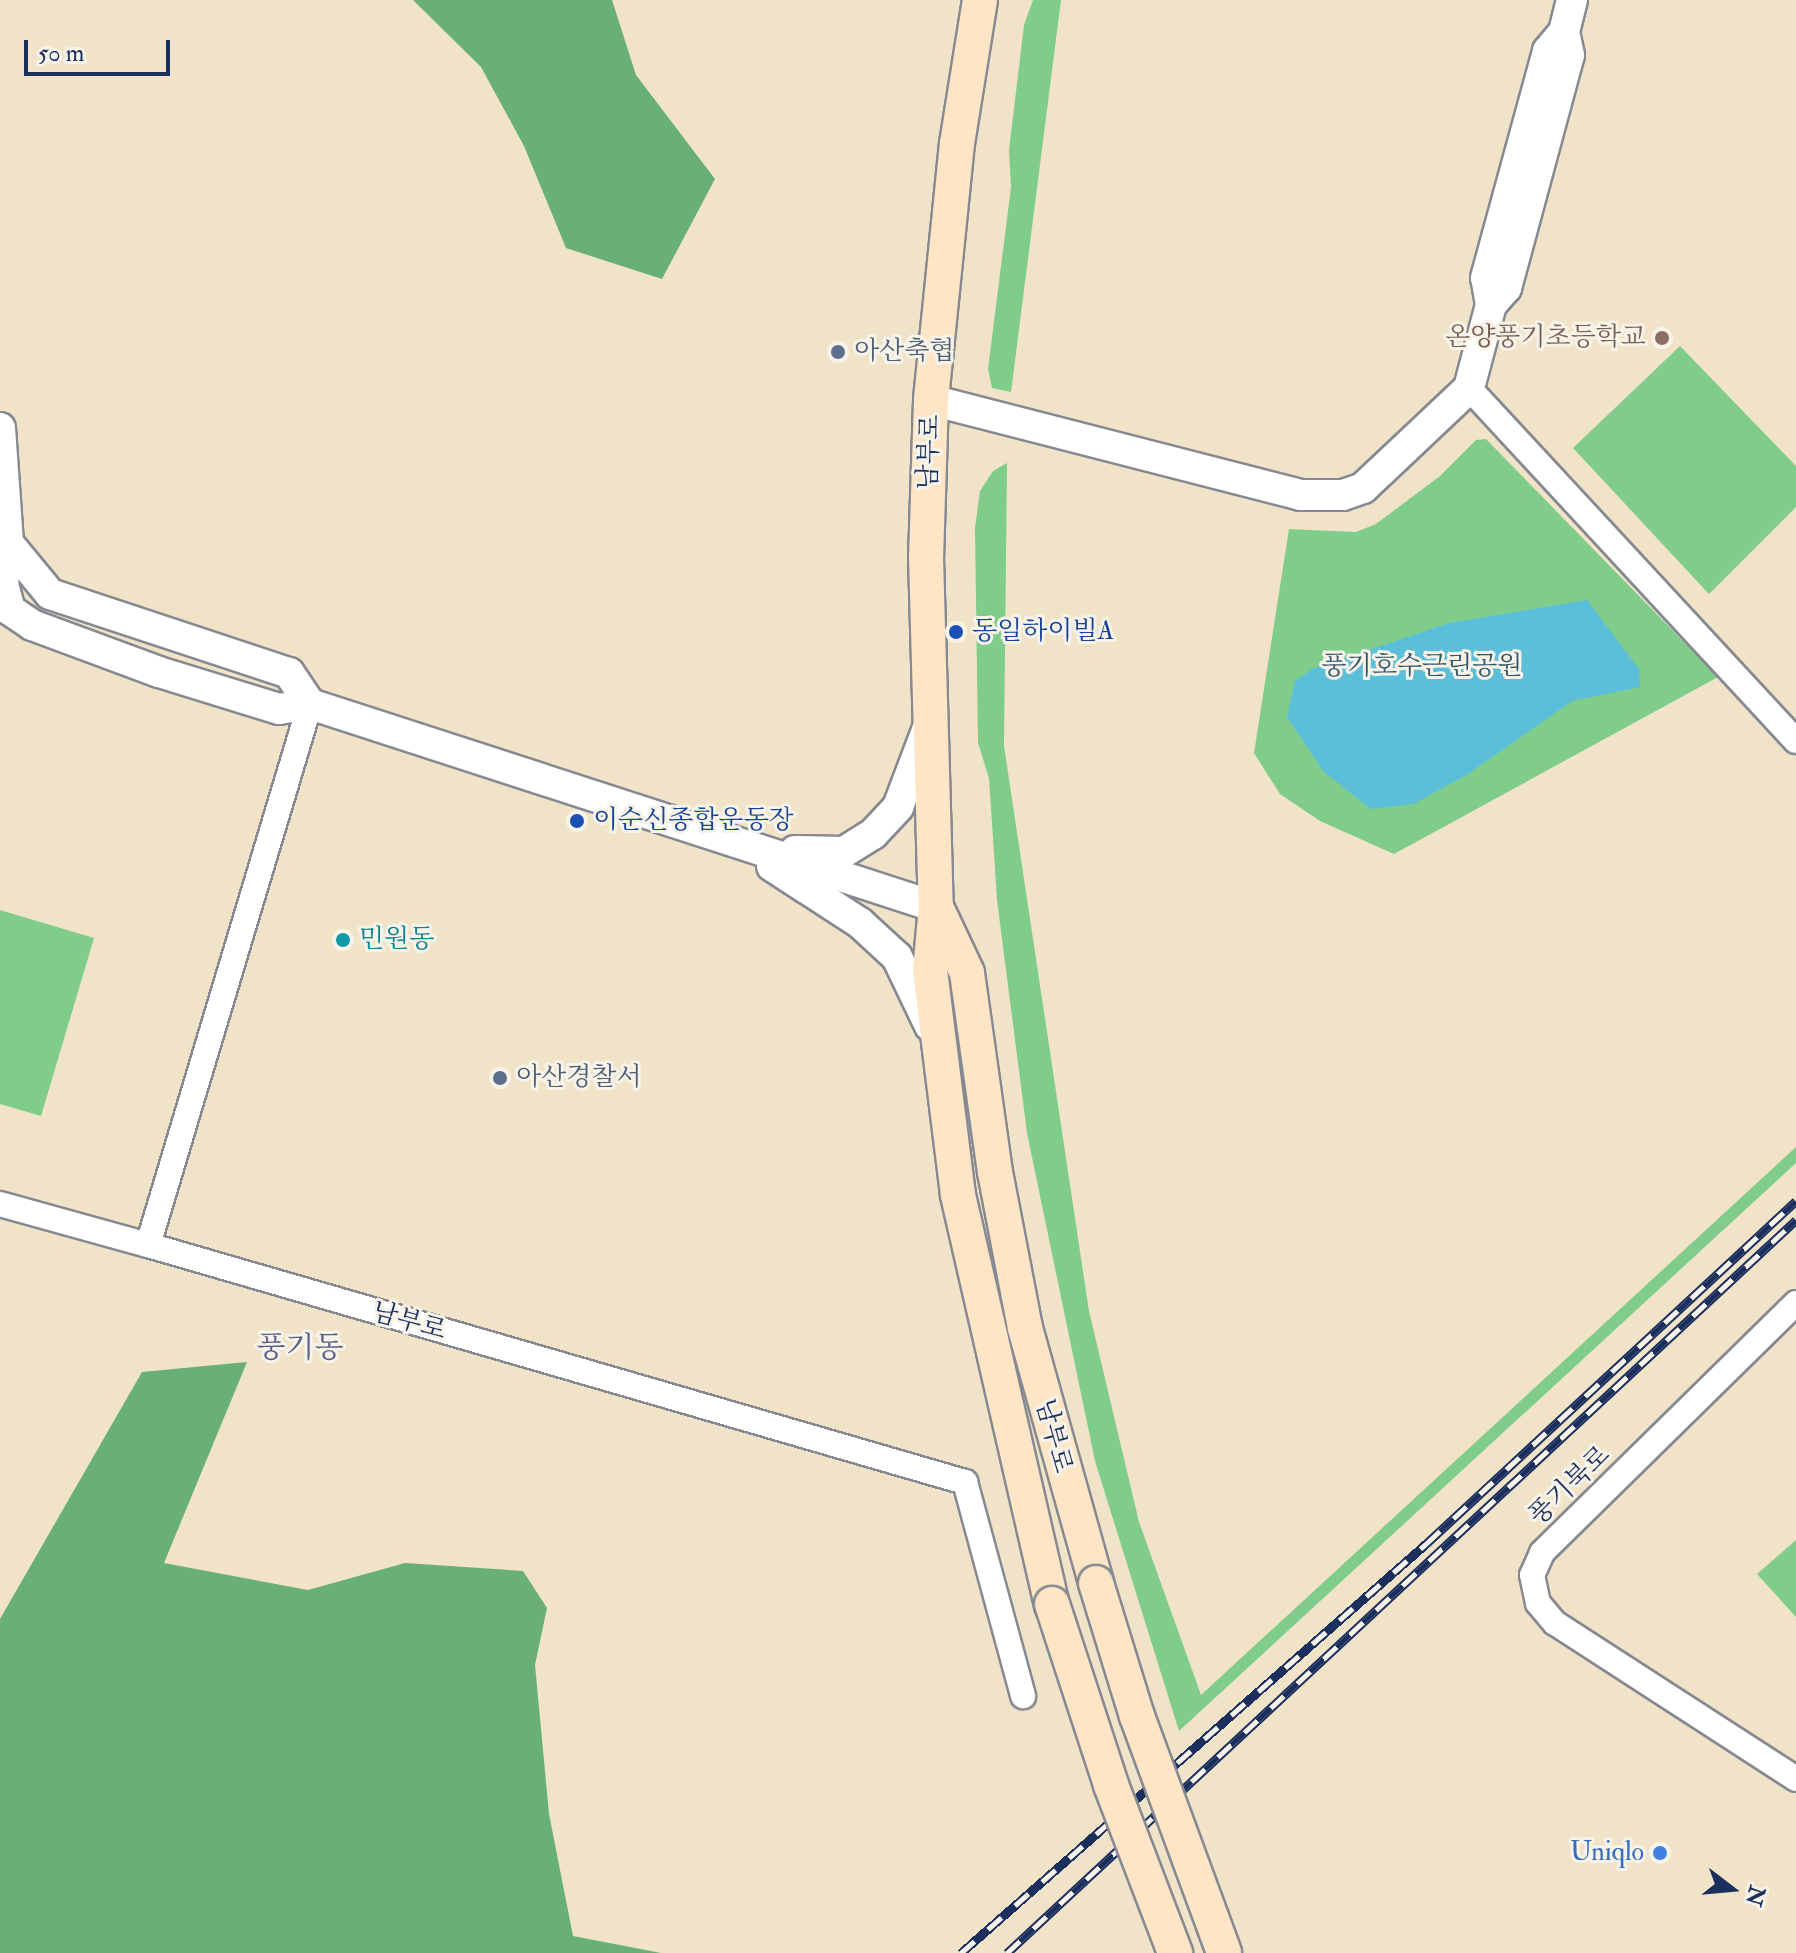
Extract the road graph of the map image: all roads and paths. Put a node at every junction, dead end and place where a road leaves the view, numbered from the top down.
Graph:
1 (980, 0) edge
2 (1572, 0) edge
3 (1469, 388) junction
4 (931, 400) junction
5 (0, 428) edge
6 (8, 543) junction
7 (310, 704) junction
8 (930, 723) junction
9 (1796, 741) edge
10 (740, 846) junction
11 (936, 907) junction
12 (937, 1043) junction
13 (0, 1204) edge
14 (148, 1245) junction
15 (1796, 1303) edge
16 (1023, 1696) dead end
17 (1796, 1779) edge
18 (1175, 1953) edge
19 (1224, 1953) edge

1 - 4 main road, 남부로
2 - 3 street
3 - 4 street
3 - 9 street
4 - 8 main road, 남부로
5 - 6 street
6 - 7 street
6 - 7 street
7 - 10 street
7 - 14 street
8 - 10 street
8 - 11 main road, 남부로
10 - 11 street
10 - 12 street
11 - 12 main road, 남부로
11 - 19 main road, 남부로, bridge
12 - 18 main road, 남부로, bridge
13 - 14 street
14 - 16 street, 남부로
15 - 17 street, 풍기북로

